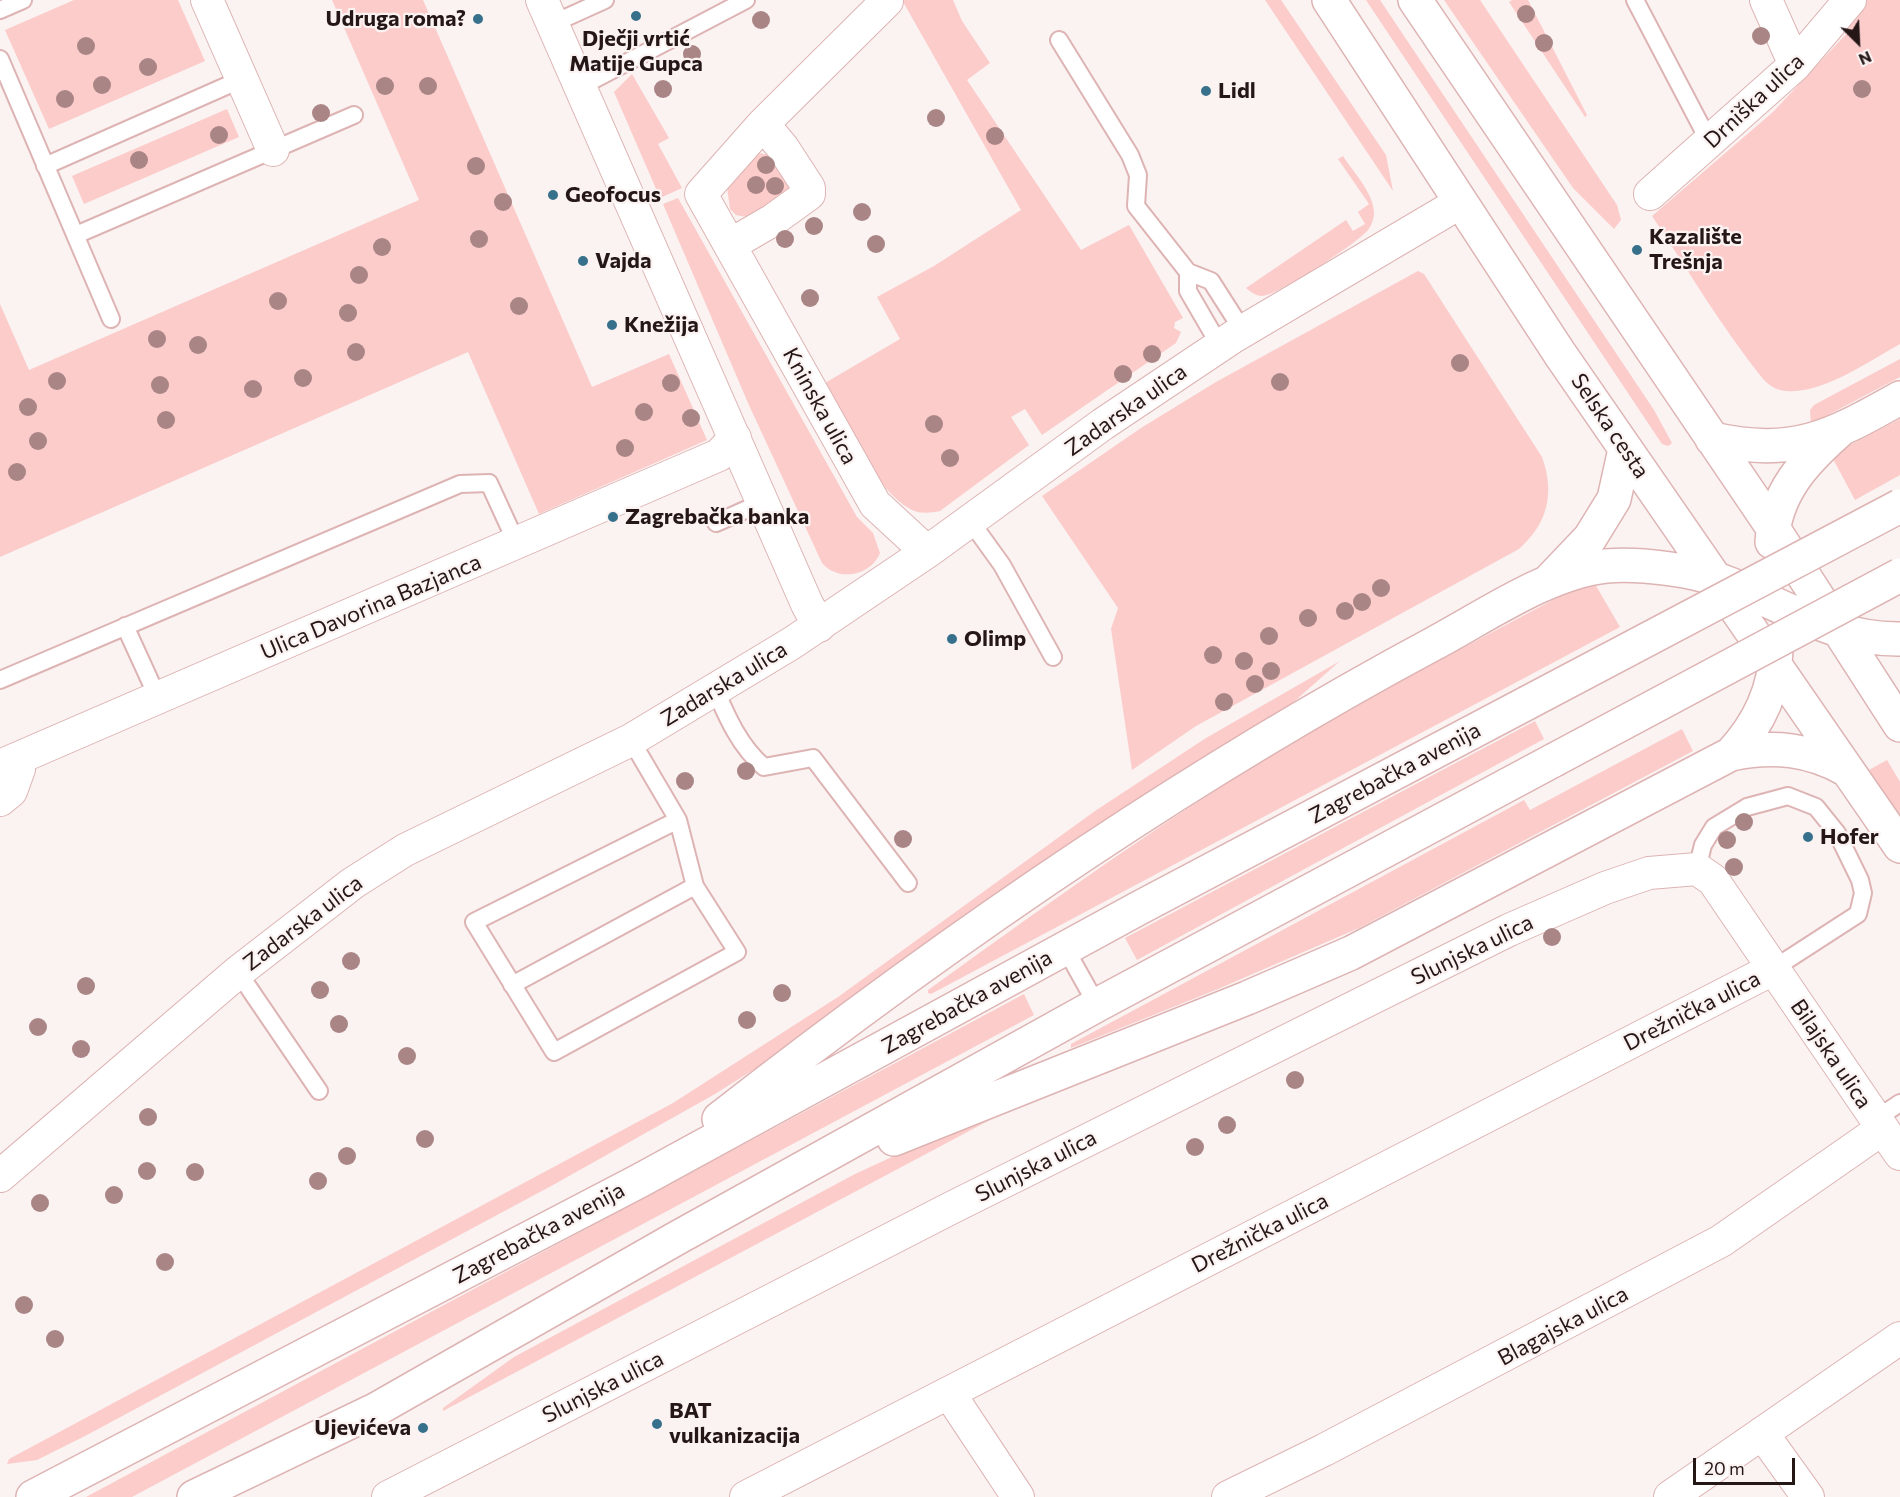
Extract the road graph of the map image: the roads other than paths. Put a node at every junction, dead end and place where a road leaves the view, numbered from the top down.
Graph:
1 (23, 0) edge
2 (207, 0) edge
3 (604, 0) edge
4 (746, 0) edge
5 (1329, 0) edge
6 (1415, 0) edge
7 (1635, 0) edge
8 (1766, 0) edge
9 (1850, 0) edge
10 (886, 1) edge
11 (0, 10) edge
12 (547, 12) edge
13 (1059, 40) dead end
14 (0, 59) edge
15 (1795, 66) junction
16 (242, 79) junction
17 (580, 87) junction
18 (354, 115) dead end
19 (763, 124) junction
20 (1710, 143) junction
21 (273, 150) junction
22 (45, 166) junction
23 (1650, 194) dead end
24 (1461, 202) junction
25 (75, 235) junction
26 (730, 245) junction
27 (1188, 272) junction
28 (111, 319) dead end
29 (1231, 338) junction
30 (1900, 398) edge
31 (1838, 432) junction
32 (735, 438) junction
33 (1712, 439) junction
34 (1624, 449) junction
35 (763, 502) junction
36 (1900, 507) edge
37 (716, 522) dead end
38 (971, 522) junction
39 (1773, 528) junction
40 (517, 544) junction
41 (927, 552) junction
42 (1900, 575) edge
43 (1715, 579) junction
44 (1542, 586) junction
45 (1774, 604) junction
46 (125, 626) junction
47 (819, 626) junction
48 (1841, 632) junction
49 (1900, 639) edge
50 (1053, 657) dead end
51 (1775, 662) junction
52 (0, 680) edge
53 (715, 689) junction
54 (157, 696) junction
55 (1900, 725) edge
56 (631, 740) junction
57 (1731, 754) junction
58 (8, 763) edge
59 (1847, 770) junction
60 (0, 800) edge
61 (678, 820) junction
62 (1900, 846) edge
63 (1697, 869) junction
64 (908, 883) dead end
65 (695, 886) junction
66 (1065, 948) junction
67 (1773, 969) junction
68 (238, 972) junction
69 (512, 985) junction
70 (1097, 1005) junction
71 (319, 1091) dead end
72 (1886, 1117) edge
73 (1900, 1154) edge
74 (0, 1176) edge
75 (639, 1181) junction
76 (677, 1238) junction
77 (1900, 1338) edge
78 (949, 1393) junction
79 (1762, 1433) junction
80 (33, 1497) edge
81 (194, 1497) edge
82 (388, 1497) edge
83 (746, 1497) edge
84 (1018, 1497) edge
85 (1228, 1497) edge
86 (1670, 1497) edge
87 (1808, 1497) edge

1 - 11 lane
2 - 16 street
3 - 12 lane
4 - 17 lane
5 - 24 main road, Selska cesta
6 - 33 main road
7 - 20 lane
8 - 15 street
9 - 15 street, Drniška ulica
10 - 19 street, Kninska ulica
12 - 17 street
13 - 27 lane
14 - 22 lane
15 - 20 street, Drniška ulica
16 - 21 street
16 - 22 lane
17 - 32 street
18 - 21 lane
19 - 26 street, Kninska ulica
19 - 26 street
20 - 23 street, Drniška ulica
21 - 25 lane
22 - 25 lane
24 - 29 street, Zadarska ulica
24 - 34 main road, Selska cesta
25 - 28 lane
26 - 41 street, Kninska ulica
27 - 29 lane
27 - 29 lane
29 - 38 street, Zadarska ulica
30 - 31 main road
31 - 33 main road
31 - 39 main road
32 - 35 street
32 - 40 street, Ulica Davorina Bazjanca
33 - 39 main road
34 - 43 main road, Selska cesta
34 - 44 main road
35 - 37 lane
35 - 47 street
36 - 66 main road, Zagrebačka avenija, bridge
38 - 41 street, Zadarska ulica
38 - 50 lane
39 - 45 main road
39 - 48 main road
40 - 46 lane
40 - 54 street, Ulica Davorina Bazjanca
41 - 47 street, Zadarska ulica
42 - 70 main road, bridge
43 - 44 main road
43 - 45 main road
43 - 51 main road, Selska cesta
44 - 75 main road
45 - 48 main road
45 - 51 main road
46 - 52 lane
46 - 54 lane
47 - 53 street, Zadarska ulica
48 - 49 main road
48 - 55 main road
51 - 57 main road
51 - 59 main road, Selska cesta
53 - 56 street, Zadarska ulica
53 - 64 lane
54 - 58 street, Ulica Davorina Bazjanca
56 - 61 lane
56 - 68 street, Zadarska ulica
57 - 59 main road
57 - 76 main road
58 - 60 street
59 - 62 main road, Selska cesta
61 - 65 lane
61 - 69 lane
63 - 67 street, Bilajska ulica
63 - 67 lane
63 - 82 street, Slunjska ulica
65 - 69 lane
65 - 69 lane
66 - 70 lane
66 - 75 main road, Zagrebačka avenija
67 - 72 street, Bilajska ulica
67 - 78 street, Drežnička ulica
68 - 71 lane
68 - 74 street, Zadarska ulica
70 - 76 main road
72 - 73 street, Bilajska ulica
72 - 85 street, Blagajska ulica
75 - 80 main road, Zagrebačka avenija
76 - 81 main road
77 - 79 street
78 - 83 street, Drežnička ulica
78 - 84 street
79 - 86 street
79 - 87 street

